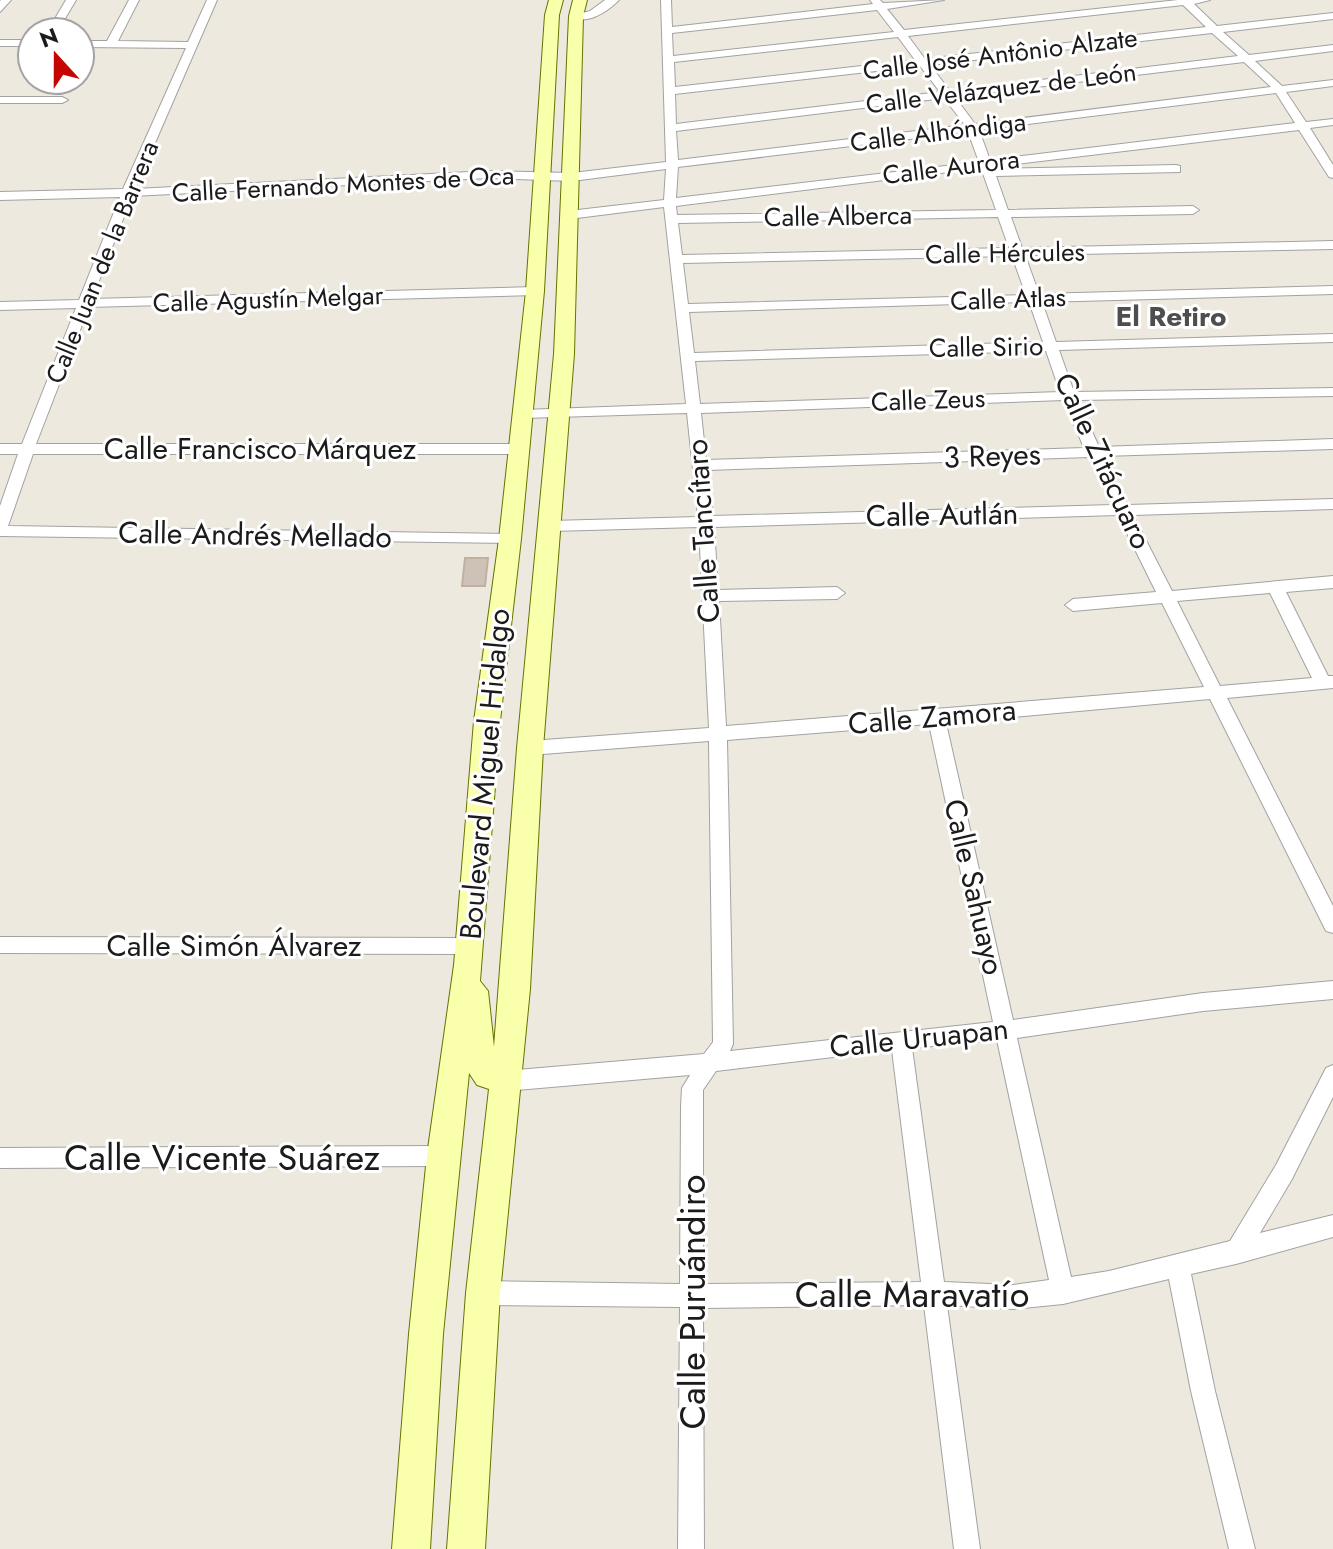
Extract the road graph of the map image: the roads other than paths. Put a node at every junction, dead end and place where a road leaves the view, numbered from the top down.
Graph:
1 (6, 0) edge
2 (134, 0) edge
3 (212, 0) edge
4 (556, 0) edge
5 (613, 0) edge
6 (666, 0) edge
7 (939, 0) edge
8 (1205, 0) edge
9 (1184, 1) edge
10 (877, 3) edge
11 (573, 5) edge
12 (0, 9) edge
13 (1333, 16) edge
14 (1214, 29) junction
15 (665, 31) junction
16 (902, 34) junction
17 (96, 44) edge
18 (111, 44) junction
19 (194, 45) junction
20 (1333, 48) edge
21 (1244, 58) junction
22 (667, 60) junction
23 (925, 64) junction
24 (1333, 83) edge
25 (1279, 89) junction
26 (668, 91) junction
27 (948, 94) junction
28 (0, 100) edge
29 (62, 100) dead end
30 (1331, 123) edge
31 (1302, 126) junction
32 (972, 127) junction
33 (670, 128) junction
34 (672, 165) junction
35 (987, 168) junction
36 (1331, 168) edge
37 (1176, 169) dead end
38 (543, 175) junction
39 (572, 177) junction
40 (127, 194) junction
41 (0, 196) edge
42 (1193, 210) dead end
43 (671, 212) junction
44 (1004, 212) junction
45 (569, 215) junction
46 (1333, 245) edge
47 (1019, 253) junction
48 (677, 259) junction
49 (1333, 290) edge
50 (535, 291) junction
51 (1035, 299) junction
52 (84, 304) junction
53 (0, 306) edge
54 (683, 308) junction
55 (1333, 338) edge
56 (1050, 345) junction
57 (687, 357) junction
58 (1333, 392) edge
59 (1069, 396) junction
60 (693, 407) junction
61 (523, 414) junction
62 (559, 414) junction
63 (1333, 444) edge
64 (0, 449) edge
65 (27, 449) junction
66 (520, 449) junction
67 (1094, 453) junction
68 (700, 465) junction
69 (1333, 504) edge
70 (1124, 511) junction
71 (706, 521) junction
72 (551, 526) junction
73 (0, 530) edge
74 (510, 539) junction
75 (1333, 582) edge
76 (1276, 588) junction
77 (837, 593) dead end
78 (708, 596) junction
79 (1168, 597) junction
80 (1073, 605) dead end
81 (1328, 682) edge
82 (1212, 690) junction
83 (936, 717) junction
84 (718, 735) junction
85 (530, 748) junction
86 (1333, 925) edge
87 (0, 945) edge
88 (468, 956) junction
89 (1333, 990) edge
90 (1006, 1030) junction
91 (901, 1041) junction
92 (713, 1061) junction
93 (1333, 1075) edge
94 (504, 1081) junction
95 (443, 1156) junction
96 (0, 1158) edge
97 (1333, 1226) edge
98 (1236, 1253) junction
99 (1178, 1267) junction
100 (1063, 1292) junction
101 (483, 1293) junction
102 (934, 1293) junction
103 (692, 1296) junction
104 (411, 1549) edge
105 (466, 1549) edge
106 (691, 1549) edge
107 (967, 1549) edge
108 (1242, 1549) edge

1 - 12 street
2 - 18 street
3 - 19 street, Calle Juan de la Barrera
4 - 38 main road, Boulevard Miguel Hidalgo
5 - 11 street
6 - 15 street, Calle Tancítaro
7 - 10 street
8 - 9 street
9 - 14 street
9 - 16 street
10 - 15 street
10 - 16 street, Calle Zitácuaro
11 - 39 main road, Boulevard Miguel Hidalgo
13 - 14 street, Calle José Antônio Alzate
14 - 21 street
14 - 23 street, Calle José Antônio Alzate
15 - 22 street, Calle Tancítaro
16 - 22 street
16 - 23 street, Calle Zitácuaro
17 - 18 street
18 - 19 street
19 - 40 street, Calle Juan de la Barrera
20 - 21 street, Calle Velázquez de León
21 - 25 street
21 - 27 street, Calle Velázquez de León
22 - 26 street, Calle Tancítaro
23 - 26 street, Calle José Antônio Alzate
23 - 27 street, Calle Zitácuaro
24 - 25 street, Calle Alhóndiga
25 - 31 street
25 - 32 street, Calle Alhóndiga
26 - 33 street, Calle Tancítaro
27 - 32 street, Calle Zitácuaro
27 - 33 street, Calle Velázquez de León
28 - 29 street
30 - 31 street, Calle Aurora
31 - 35 street, Calle Aurora
31 - 36 street
32 - 34 street, Calle Alhóndiga
32 - 35 street, Calle Zitácuaro
33 - 34 street, Calle Tancítaro
34 - 39 street, Calle Alhóndiga
34 - 43 street, Calle Tancítaro
35 - 37 street
35 - 43 street, Calle Aurora
35 - 44 street, Calle Zitácuaro
38 - 39 street, Calle Alhóndiga
38 - 40 street, Calle Fernando Montes de Oca
38 - 50 main road, Boulevard Miguel Hidalgo
39 - 45 main road, Boulevard Miguel Hidalgo
40 - 41 street, Calle Fernando Montes de Oca
40 - 52 street, Calle Juan de la Barrera
42 - 44 street, Calle Alberca
43 - 44 street, Calle Alberca
43 - 45 street, Calle Aurora
43 - 48 street, Calle Tancítaro
44 - 47 street, Calle Zitácuaro
45 - 62 main road, Boulevard Miguel Hidalgo
46 - 47 street, Calle Hércules
47 - 48 street, Calle Hércules
47 - 51 street, Calle Zitácuaro
48 - 54 street, Calle Tancítaro
49 - 51 street, Calle Atlas
50 - 52 street, Calle Agustín Melgar
50 - 61 main road, Boulevard Miguel Hidalgo
51 - 54 street, Calle Atlas
51 - 56 street, Calle Zitácuaro
52 - 53 street, Calle Agustín Melgar
52 - 65 street, Calle Juan de la Barrera
54 - 57 street, Calle Tancítaro
55 - 56 street, Calle Sirio
56 - 57 street, Calle Sirio
56 - 59 street, Calle Zitácuaro
57 - 60 street, Calle Tancítaro
58 - 59 street, Calle Zeus
59 - 60 street, Calle Zeus
59 - 67 street, Calle Zitácuaro
60 - 62 street, Calle Zeus
60 - 68 street, Calle Tancítaro
61 - 62 street, Calle Zeus
61 - 66 main road, Boulevard Miguel Hidalgo
62 - 72 main road, Boulevard Miguel Hidalgo
63 - 67 street, 3 Reyes
64 - 65 street, Calle Francisco Márquez
65 - 66 street, Calle Francisco Márquez
65 - 73 street, Calle Juan de la Barrera
66 - 74 main road, Boulevard Miguel Hidalgo
67 - 68 street, 3 Reyes
67 - 70 street, Calle Zitácuaro
68 - 71 street, Calle Tancítaro
69 - 70 street, Calle Autlán
70 - 71 street, Calle Autlán
70 - 79 street, Calle Zitácuaro
71 - 72 street, Calle Autlán
71 - 78 street, Calle Tancítaro
72 - 85 main road, Boulevard Miguel Hidalgo
73 - 74 street, Calle Andrés Mellado
74 - 88 main road, Boulevard Miguel Hidalgo
75 - 76 street
76 - 79 street
76 - 81 street
77 - 78 street
78 - 84 street, Calle Tancítaro
79 - 80 street
79 - 82 street, Calle Zitácuaro
81 - 82 street, Calle Zamora
82 - 83 street, Calle Zamora
82 - 86 street, Calle Zitácuaro
83 - 84 street, Calle Zamora
83 - 90 street, Calle Sahuayo
84 - 85 street, Calle Zamora
84 - 92 street, Calle Tancítaro
85 - 94 main road, Boulevard Miguel Hidalgo
87 - 88 street, Calle Simón Álvarez
88 - 94 main road
88 - 95 main road, Boulevard Miguel Hidalgo
89 - 90 street, Calle Uruapan
90 - 91 street, Calle Uruapan
90 - 100 street, Calle Sahuayo
91 - 92 street, Calle Uruapan
91 - 102 street
92 - 94 street, Calle Uruapan
92 - 103 street, Calle Puruándiro
93 - 98 street
94 - 101 main road, Boulevard Miguel Hidalgo
95 - 96 street, Calle Vicente Suárez
95 - 104 main road, Boulevard Miguel Hidalgo
97 - 98 street, Calle Maravatío
98 - 99 street, Calle Maravatío
99 - 100 street, Calle Maravatío
99 - 108 street
100 - 102 street, Calle Maravatío
101 - 103 street, Calle Maravatío
101 - 105 main road, Boulevard Miguel Hidalgo
102 - 103 street, Calle Maravatío
102 - 107 street
103 - 106 street, Calle Puruándiro

